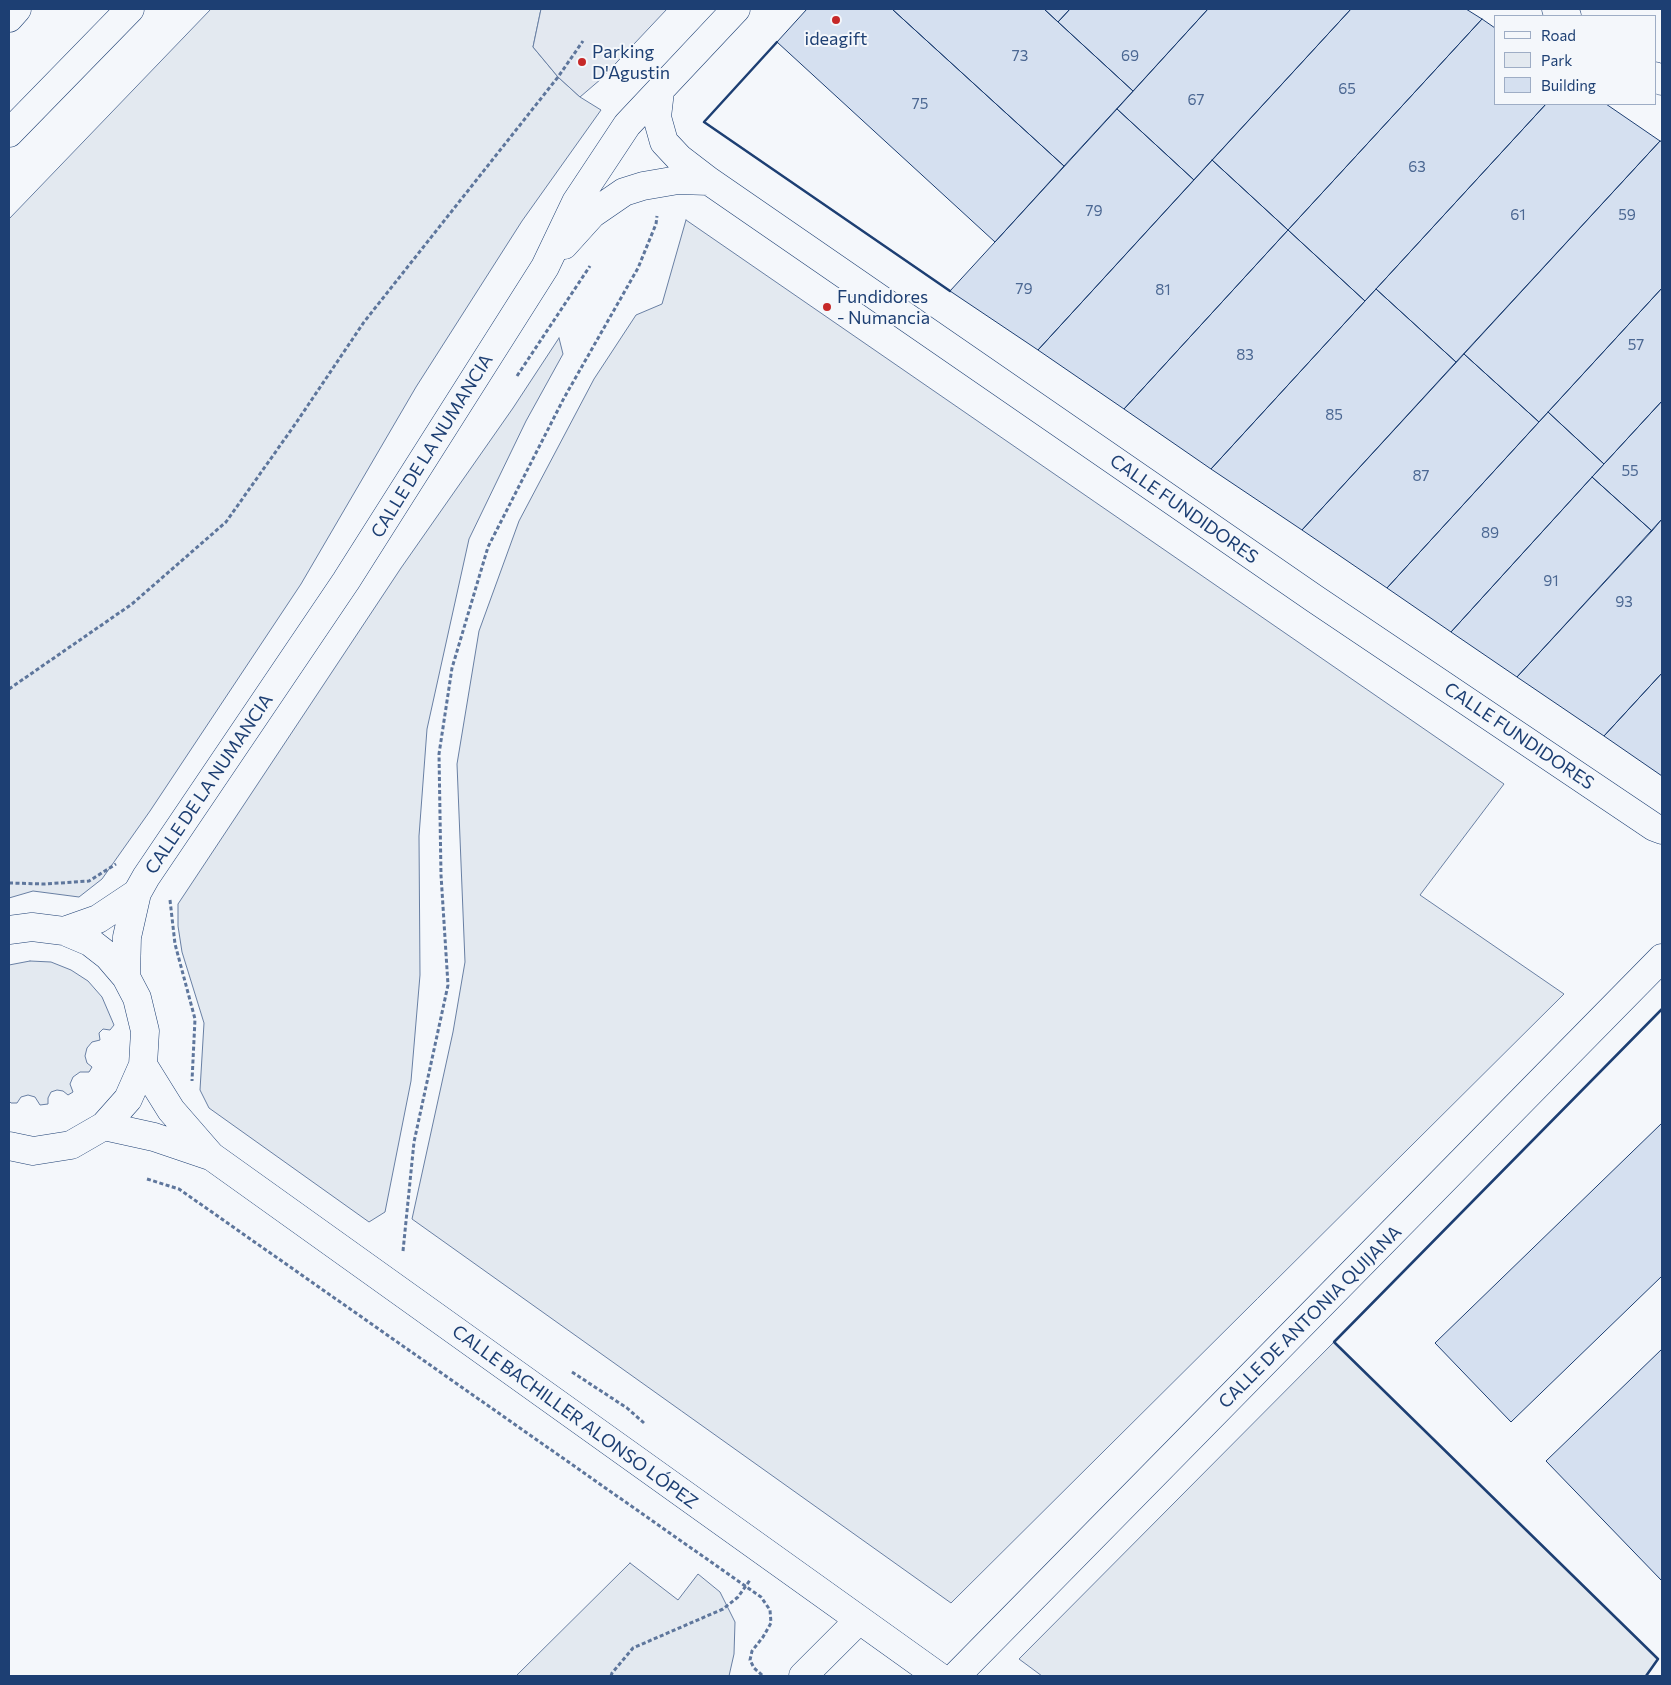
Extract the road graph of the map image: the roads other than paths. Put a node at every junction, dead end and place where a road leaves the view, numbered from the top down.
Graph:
1 (17, 9) edge
2 (130, 9) edge
3 (736, 9) edge
4 (9, 18) edge
5 (660, 91) junction
6 (9, 133) edge
7 (709, 181) junction
8 (545, 266) junction
9 (1662, 830) edge
10 (142, 885) junction
11 (9, 930) edge
12 (64, 931) junction
13 (1662, 958) edge
14 (126, 977) junction
15 (142, 1064) junction
16 (104, 1126) junction
17 (9, 1146) edge
18 (211, 1156) junction
19 (859, 1620) junction
20 (803, 1676) edge
21 (938, 1676) edge
22 (956, 1676) edge

1 - 4 main road
2 - 6 main road
3 - 5 main road, CALLE DE LA NUMANCIA
5 - 7 main road, CALLE FUNDIDORES
5 - 8 main road, CALLE DE LA NUMANCIA
7 - 8 main road
7 - 9 main road, CALLE FUNDIDORES
8 - 10 main road, CALLE DE LA NUMANCIA
10 - 12 main road, CALLE DE LA NUMANCIA
10 - 14 main road, CALLE DE LA NUMANCIA
11 - 12 main road
12 - 14 main road
13 - 22 main road, CALLE DE ANTONIA QUIJANA
14 - 15 main road
15 - 16 main road
15 - 18 main road, CALLE BACHILLER ALONSO LÓPEZ
16 - 17 main road
16 - 18 main road, CALLE BACHILLER ALONSO LÓPEZ
18 - 19 main road, CALLE BACHILLER ALONSO LÓPEZ
19 - 20 main road
19 - 21 main road, CALLE BACHILLER ALONSO LÓPEZ

